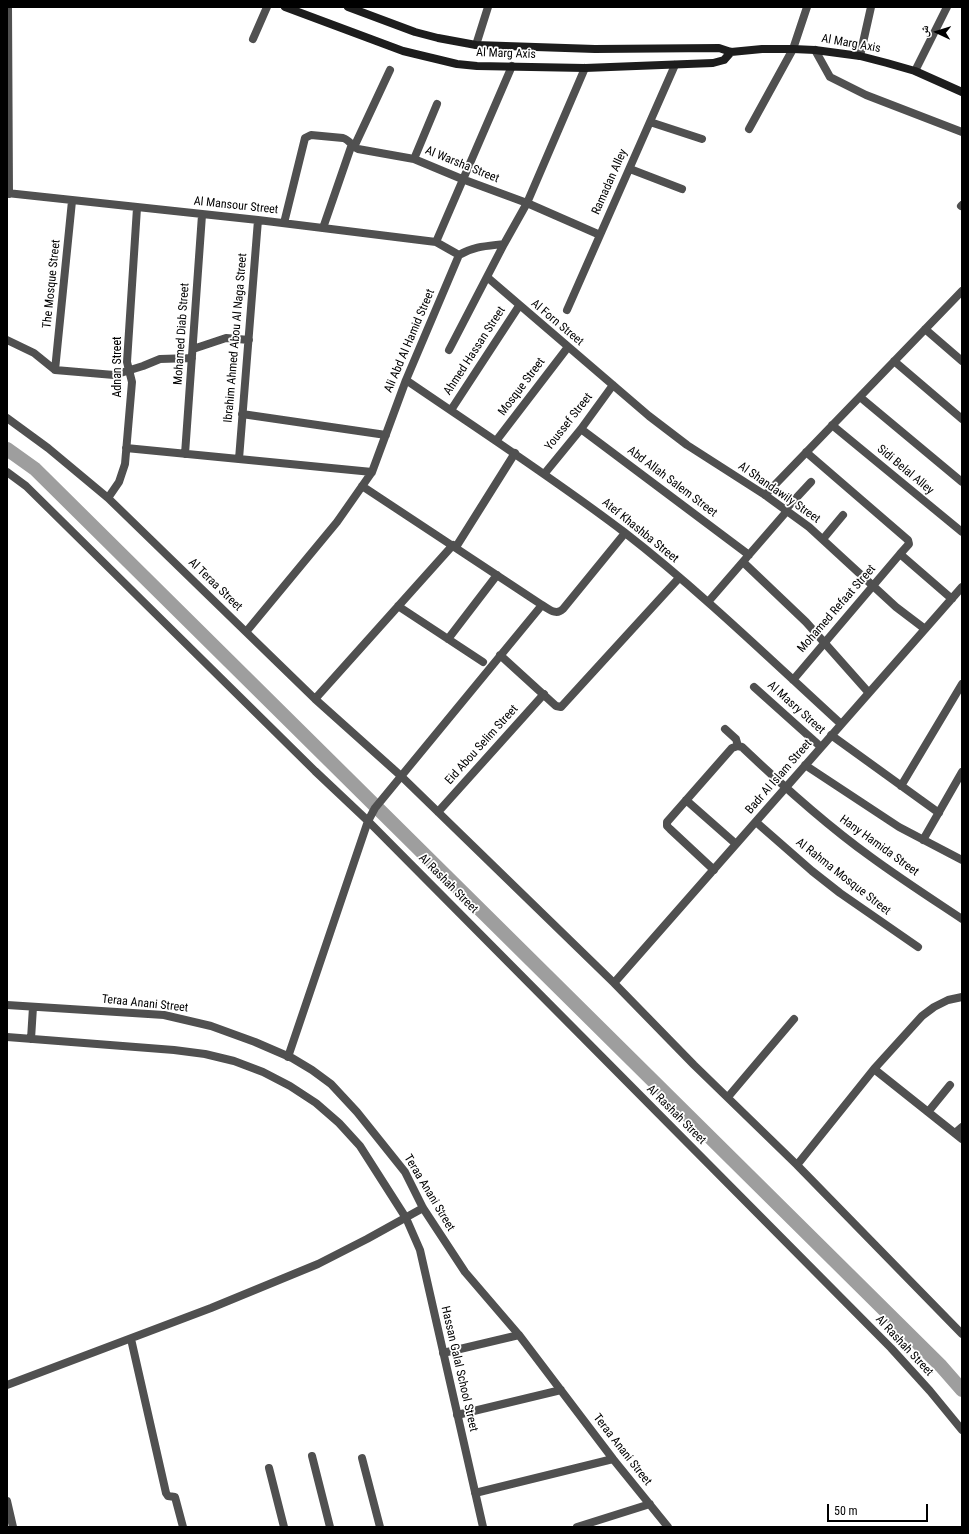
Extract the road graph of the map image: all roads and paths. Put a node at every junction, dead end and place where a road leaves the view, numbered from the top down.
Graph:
1 (8, 7) edge
2 (267, 7) edge
3 (285, 7) edge
4 (348, 7) edge
5 (488, 7) edge
6 (807, 7) edge
7 (871, 7) edge
8 (947, 7) edge
9 (253, 39) dead end
10 (476, 44) junction
11 (793, 49) junction
12 (815, 50) junction
13 (731, 52) junction
14 (860, 56) junction
15 (675, 65) junction
16 (512, 66) junction
17 (585, 68) junction
18 (390, 70) dead end
19 (915, 71) junction
20 (962, 92) edge
21 (437, 104) dead end
22 (650, 122) junction
23 (749, 129) dead end
24 (962, 132) edge
25 (702, 139) dead end
26 (353, 146) junction
27 (414, 159) junction
28 (630, 169) junction
29 (462, 179) junction
30 (682, 189) dead end
31 (8, 193) edge
32 (72, 201) junction
33 (527, 203) junction
34 (137, 208) junction
35 (202, 215) junction
36 (258, 220) junction
37 (284, 223) junction
38 (323, 228) junction
39 (600, 235) junction
40 (436, 242) junction
41 (504, 244) junction
42 (459, 255) junction
43 (487, 277) junction
44 (962, 291) edge
45 (519, 306) junction
46 (567, 310) dead end
47 (925, 329) junction
48 (7, 340) edge
49 (248, 340) junction
50 (568, 347) junction
51 (193, 349) junction
52 (449, 350) dead end
53 (192, 358) junction
54 (894, 361) junction
55 (962, 361) edge
56 (55, 370) junction
57 (129, 370) junction
58 (406, 380) junction
59 (613, 385) junction
60 (860, 397) junction
61 (451, 410) junction
62 (242, 414) junction
63 (7, 418) edge
64 (962, 419) edge
65 (832, 425) junction
66 (581, 429) junction
67 (386, 435) junction
68 (496, 441) junction
69 (126, 448) junction
70 (806, 452) junction
71 (515, 453) junction
72 (186, 454) junction
73 (239, 459) junction
74 (7, 472) edge
75 (372, 472) junction
76 (545, 473) junction
77 (811, 482) dead end
78 (962, 482) edge
79 (362, 486) junction
80 (764, 495) junction
81 (108, 498) junction
82 (786, 511) junction
83 (843, 515) dead end
84 (962, 532) edge
85 (625, 533) junction
86 (823, 539) junction
87 (454, 546) junction
88 (900, 554) junction
89 (749, 555) junction
90 (743, 562) junction
91 (498, 575) junction
92 (679, 578) junction
93 (874, 585) junction
94 (962, 587) edge
95 (952, 599) junction
96 (708, 602) junction
97 (542, 605) junction
98 (398, 606) junction
99 (925, 629) junction
100 (246, 632) junction
101 (448, 639) junction
102 (824, 643) junction
103 (500, 655) junction
104 (483, 662) dead end
105 (793, 680) junction
106 (962, 684) edge
107 (754, 687) dead end
108 (869, 693) junction
109 (544, 694) junction
110 (315, 699) junction
111 (841, 724) junction
112 (725, 729) dead end
113 (832, 735) junction
114 (738, 746) junction
115 (821, 747) junction
116 (805, 765) junction
117 (962, 772) edge
118 (401, 776) junction
119 (959, 784) edge
120 (901, 786) junction
121 (786, 788) junction
122 (686, 800) junction
123 (438, 812) junction
124 (939, 813) junction
125 (368, 821) junction
126 (756, 822) junction
127 (924, 840) junction
128 (736, 844) junction
129 (962, 860) edge
130 (714, 870) junction
131 (962, 919) edge
132 (918, 947) dead end
133 (614, 983) junction
134 (962, 997) edge
135 (7, 1005) edge
136 (33, 1007) junction
137 (794, 1019) dead end
138 (7, 1037) edge
139 (32, 1039) junction
140 (288, 1057) junction
141 (874, 1069) junction
142 (950, 1085) dead end
143 (728, 1098) junction
144 (928, 1112) junction
145 (962, 1126) edge
146 (955, 1133) junction
147 (962, 1139) edge
148 (797, 1165) junction
149 (423, 1208) junction
150 (406, 1218) junction
151 (962, 1334) edge
152 (519, 1335) junction
153 (131, 1338) junction
154 (443, 1353) junction
155 (7, 1385) edge
156 (561, 1390) junction
157 (457, 1415) junction
158 (962, 1430) edge
159 (312, 1456) dead end
160 (362, 1458) dead end
161 (613, 1459) junction
162 (269, 1468) dead end
163 (475, 1492) junction
164 (7, 1501) edge
165 (650, 1504) junction
166 (14, 1527) edge
167 (183, 1527) edge
168 (284, 1527) edge
169 (330, 1527) edge
170 (380, 1527) edge
171 (483, 1527) edge
172 (577, 1527) edge
173 (668, 1527) edge

1 - 31 street
2 - 9 street
3 - 16 main road, Al Marg Axis
4 - 10 main road, Al Marg Axis
5 - 10 street
6 - 11 street
7 - 14 street
8 - 19 street
10 - 13 main road, Al Marg Axis
11 - 12 main road, Al Marg Axis
11 - 13 main road, Al Marg Axis
11 - 23 street
12 - 14 main road, Al Marg Axis
12 - 24 street
13 - 15 main road, Al Marg Axis
14 - 19 main road, Al Marg Axis
15 - 17 main road, Al Marg Axis
15 - 22 street, Ramadan Alley
16 - 17 main road, Al Marg Axis
16 - 29 street
17 - 33 street
18 - 26 street
19 - 20 main road, Al Marg Axis
21 - 27 street
22 - 25 street
22 - 28 street, Ramadan Alley
26 - 27 street, Al Warsha Street
26 - 37 street, Al Warsha Street
26 - 38 street
27 - 29 street, Al Warsha Street
28 - 30 street
28 - 39 street, Ramadan Alley
29 - 33 street, Al Warsha Street
29 - 40 street
31 - 32 street, Al Mansour Street
32 - 34 street, Al Mansour Street
32 - 56 street, The Mosque Street
33 - 39 street, Al Warsha Street
33 - 41 street
34 - 35 street, Al Mansour Street
34 - 57 street, Adnan Street
35 - 36 street, Al Mansour Street
35 - 51 street, Mohamed Diab Street
36 - 37 street, Al Mansour Street
36 - 49 street, Ibrahim Ahmed Abou Al Naga Street
37 - 38 street, Al Mansour Street
38 - 40 street, Al Mansour Street
39 - 46 street, Ramadan Alley
40 - 42 street, Al Mansour Street
41 - 42 street
41 - 43 street
42 - 58 street, Ali Abd Al Hamid Street
43 - 45 street, Al Forn Street
43 - 52 street
44 - 47 street
45 - 50 street, Al Forn Street
45 - 61 street, Ahmed Hassan Street
47 - 54 street
47 - 55 street
48 - 56 street
49 - 51 street
49 - 62 street, Ibrahim Ahmed Abou Al Naga Street
50 - 59 street, Al Forn Street
50 - 68 street, Mosque Street
51 - 53 street, Mohamed Diab Street
53 - 57 street
53 - 72 street, Mohamed Diab Street
54 - 60 street
54 - 64 street
56 - 57 street
57 - 69 street, Adnan Street
58 - 61 street, Atef Khashba Street
58 - 67 street, Ali Abd Al Hamid Street
59 - 66 street, Youssef Street
59 - 80 street, Al Shandawily Street
60 - 65 street
60 - 78 street
61 - 68 street, Atef Khashba Street
62 - 67 street
62 - 73 street, Ibrahim Ahmed Abou Al Naga Street
63 - 81 street, Al Teraa Street
65 - 70 street
65 - 84 street, Sidi Belal Alley
66 - 76 street, Youssef Street
66 - 89 street, Abd Allah Salem Street
67 - 75 street, Ali Abd Al Hamid Street
68 - 71 street, Atef Khashba Street
69 - 72 street
69 - 81 street, Adnan Street
70 - 80 street
70 - 88 street, Mohamed Refaat Street
71 - 76 street, Atef Khashba Street
71 - 87 street
72 - 73 street
73 - 75 street
74 - 125 street
75 - 79 street, Ali Abd Al Hamid Street
76 - 85 street, Atef Khashba Street
77 - 82 street
79 - 87 street
79 - 100 street, Ali Abd Al Hamid Street
80 - 82 street, Al Shandawily Street
81 - 100 street, Al Teraa Street
82 - 86 street, Al Shandawily Street
82 - 89 street
83 - 86 street
85 - 92 street, Atef Khashba Street
85 - 97 street
86 - 93 street, Al Shandawily Street
87 - 91 street
87 - 98 street
88 - 93 street, Mohamed Refaat Street
88 - 95 street
89 - 90 street
90 - 96 street
90 - 102 street
91 - 97 street
91 - 101 street
92 - 96 street, Atef Khashba Street
92 - 109 street
93 - 99 street, Al Shandawily Street
93 - 102 street, Mohamed Refaat Street
94 - 95 street, Badr Al Islam Street
95 - 99 street, Badr Al Islam Street
96 - 105 street, Atef Khashba Street
97 - 103 street
98 - 101 street
98 - 110 street
99 - 108 street, Badr Al Islam Street
100 - 110 street, Al Teraa Street
101 - 104 street
102 - 105 street, Mohamed Refaat Street
102 - 108 street
103 - 109 street
103 - 118 street
105 - 111 street, Atef Khashba Street
106 - 120 street
107 - 115 street, Al Masry Street
108 - 111 street, Badr Al Islam Street
109 - 123 street, Eid Abou Selim Street
110 - 118 street, Al Teraa Street
111 - 113 street, Badr Al Islam Street
112 - 114 street, Hany Hamida Street
113 - 115 street, Badr Al Islam Street
113 - 120 street
114 - 121 street, Hany Hamida Street
114 - 122 street
115 - 116 street, Badr Al Islam Street
116 - 121 street, Badr Al Islam Street
116 - 127 street
117 - 119 street
118 - 123 street
118 - 125 street
119 - 124 street
120 - 124 street
121 - 126 street, Badr Al Islam Street
121 - 131 street, Hany Hamida Street
122 - 128 street
122 - 130 street
123 - 133 street
124 - 127 street
125 - 140 street
125 - 158 street, Al Rashah Street
126 - 128 street, Badr Al Islam Street
126 - 132 street, Al Rahma Mosque Street
127 - 129 street
128 - 130 street, Badr Al Islam Street
130 - 133 street, Badr Al Islam Street
133 - 143 street
134 - 141 street
135 - 136 street, Teraa Anani Street
136 - 139 street
136 - 140 street, Teraa Anani Street
137 - 143 street
138 - 139 street
139 - 150 street
140 - 149 street, Teraa Anani Street
141 - 144 street
141 - 148 street
142 - 144 street
143 - 148 street
144 - 146 street
145 - 146 street
146 - 147 street
148 - 151 street
149 - 150 street
149 - 152 street, Teraa Anani Street
150 - 153 street
150 - 154 street, Hassan Galal School Street
152 - 154 street
152 - 156 street, Teraa Anani Street
153 - 155 street
153 - 167 street
154 - 157 street, Hassan Galal School Street
156 - 157 street
156 - 161 street, Teraa Anani Street
157 - 163 street, Hassan Galal School Street
159 - 169 street
160 - 170 street
161 - 163 street
161 - 165 street, Teraa Anani Street
162 - 168 street
163 - 171 street, Hassan Galal School Street
164 - 166 street
165 - 172 street
165 - 173 street, Teraa Anani Street

